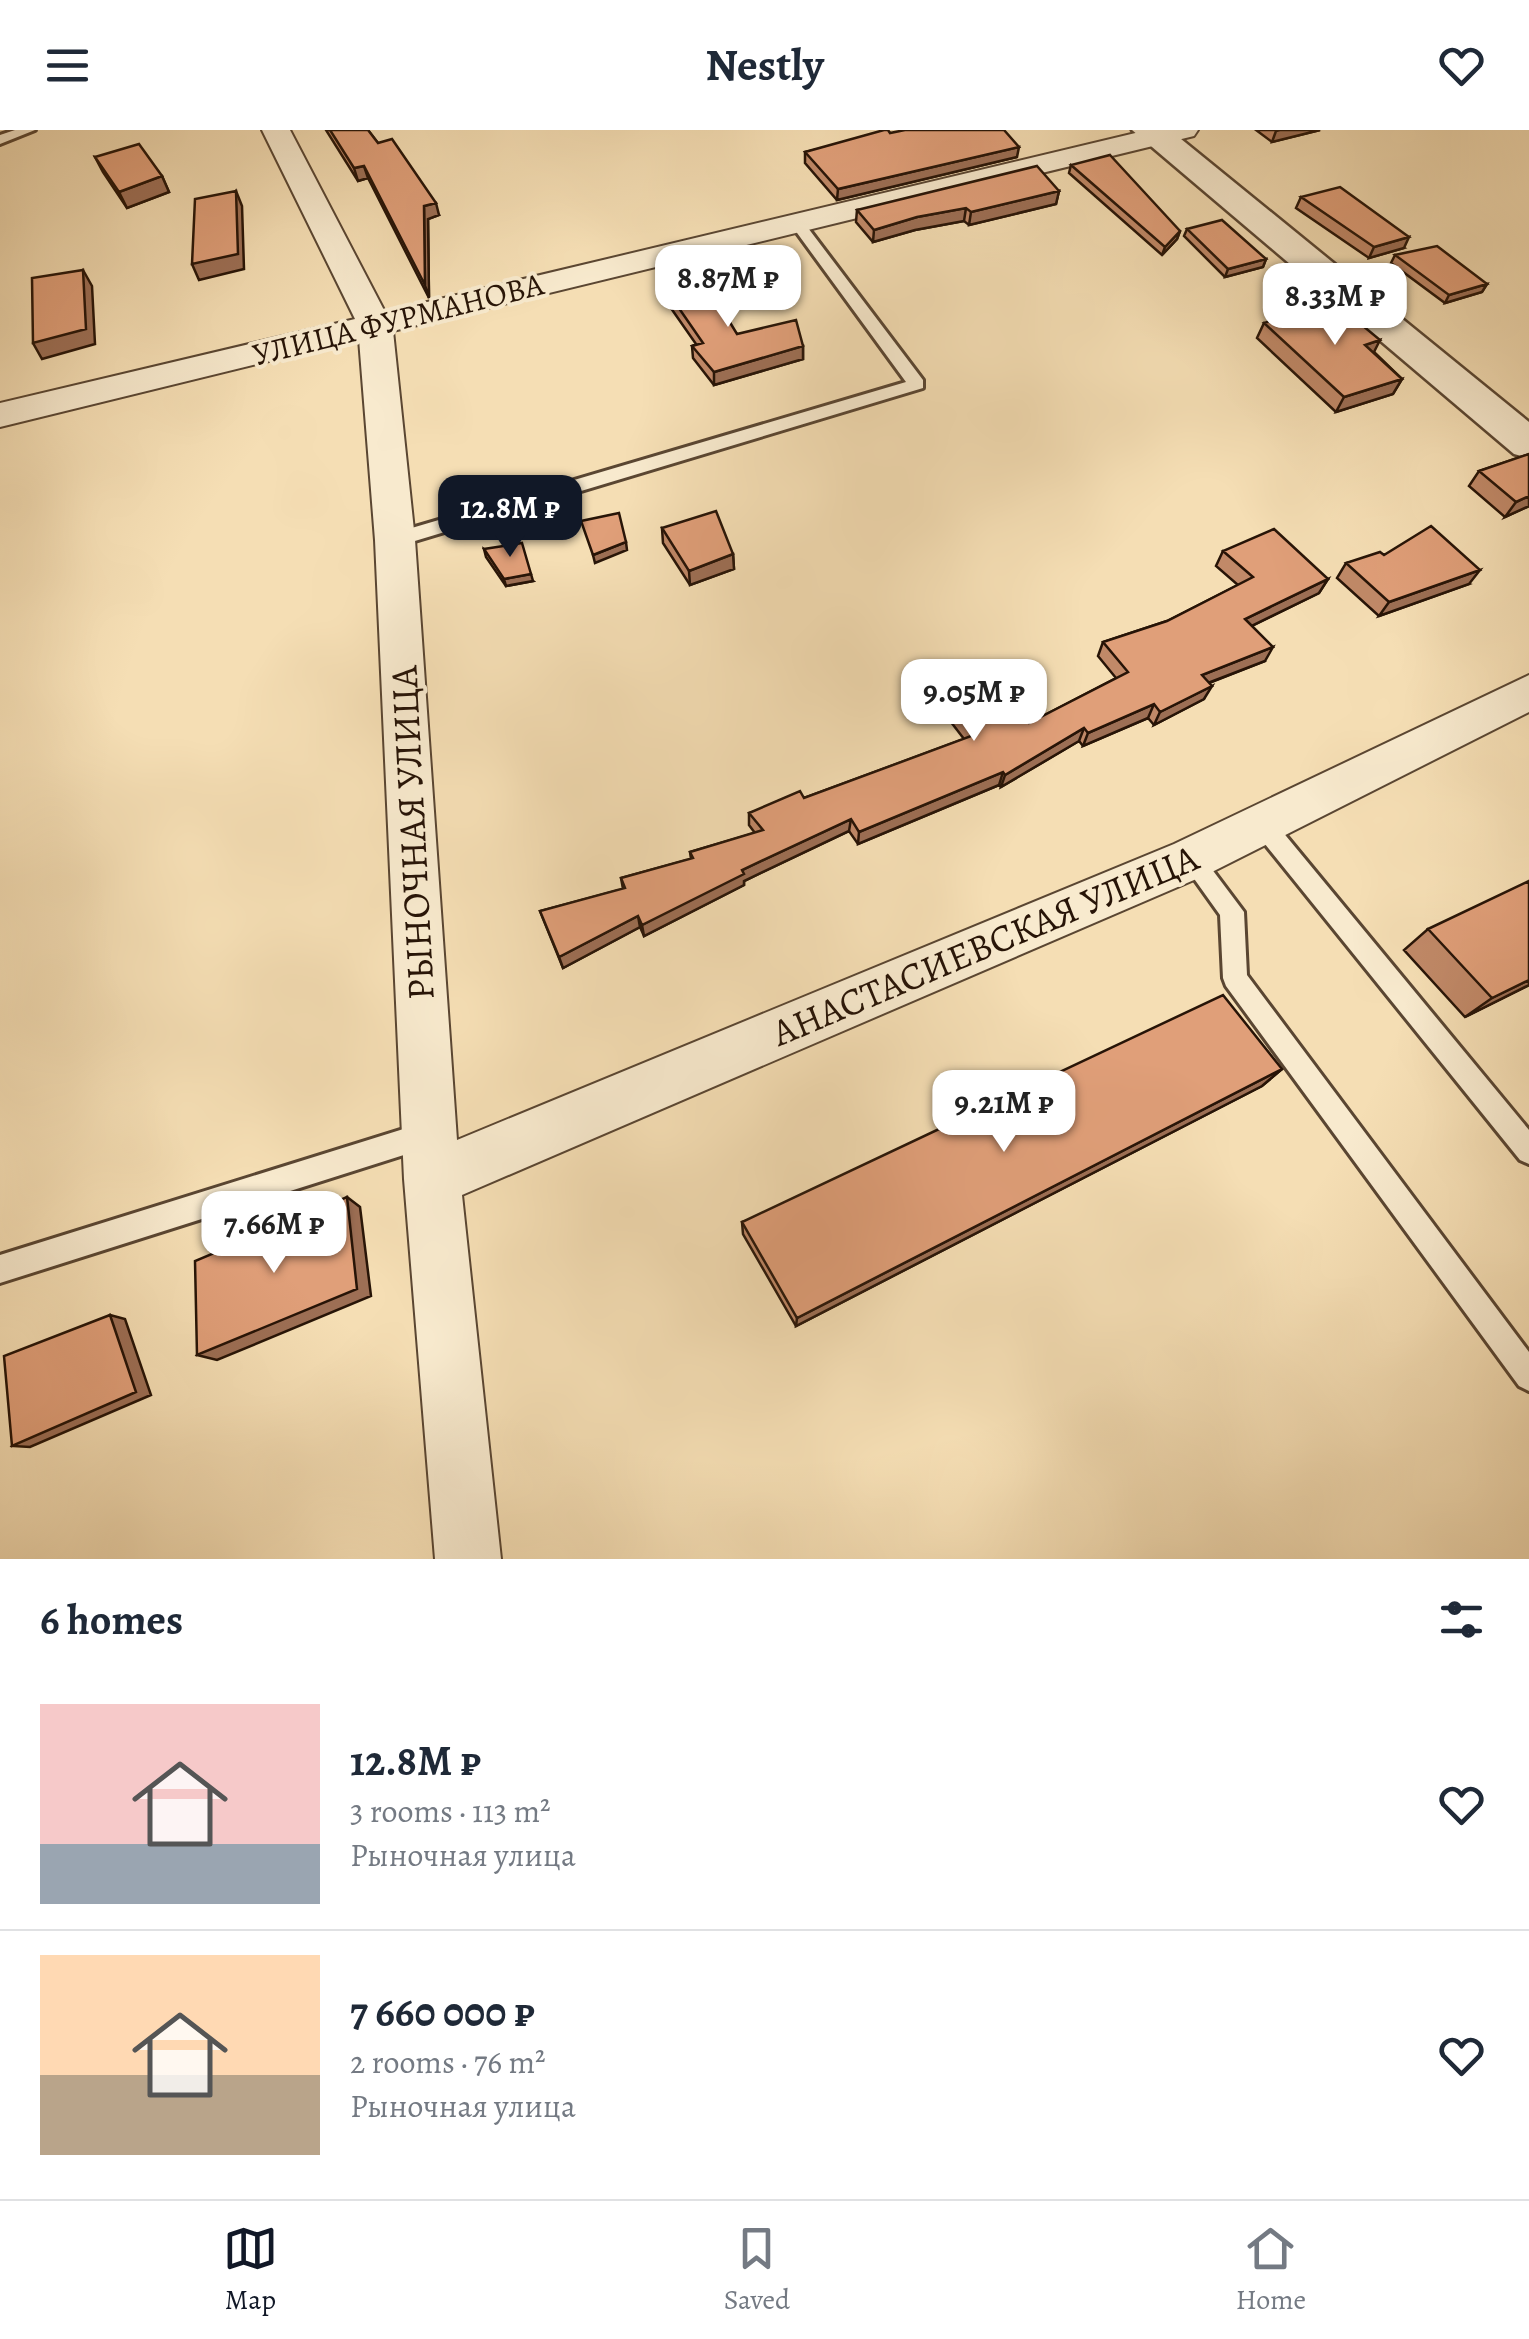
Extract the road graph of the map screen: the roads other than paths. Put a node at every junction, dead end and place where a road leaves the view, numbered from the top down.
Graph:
1 (28, 130) edge
2 (276, 130) edge
3 (1163, 132) edge
4 (0, 140) edge
5 (797, 223) junction
6 (374, 325) junction
7 (0, 415) edge
8 (1529, 444) edge
9 (395, 540) junction
10 (1529, 692) edge
11 (1264, 826) junction
12 (1191, 859) junction
13 (1529, 1151) edge
14 (431, 1157) junction
15 (0, 1269) edge
16 (1529, 1376) edge
17 (468, 1559) edge

1 - 4 lane
2 - 6 street, РЫНОЧНАЯ УЛИЦА
3 - 5 street, УЛИЦА ФУРМАНОВА
3 - 8 street
5 - 6 street, УЛИЦА ФУРМАНОВА
5 - 9 lane
6 - 7 street, УЛИЦА ФУРМАНОВА
6 - 9 street, РЫНОЧНАЯ УЛИЦА
9 - 14 street, РЫНОЧНАЯ УЛИЦА
10 - 11 street, АНАСТАСИЕВСКАЯ УЛИЦА
11 - 12 street, АНАСТАСИЕВСКАЯ УЛИЦА
11 - 13 lane
12 - 14 street, АНАСТАСИЕВСКАЯ УЛИЦА
12 - 16 lane
14 - 15 lane
14 - 17 street, РЫНОЧНАЯ УЛИЦА

